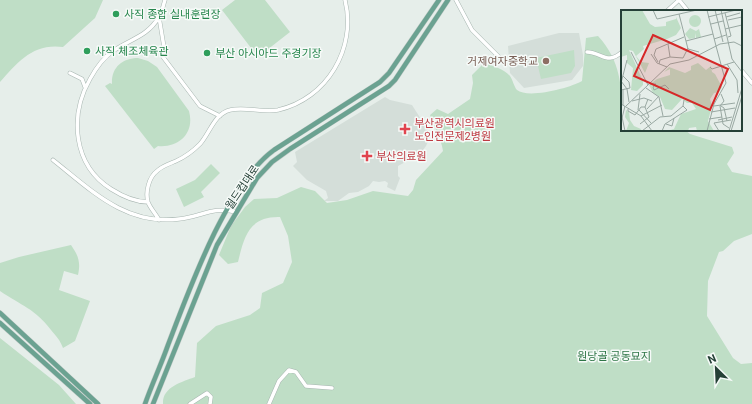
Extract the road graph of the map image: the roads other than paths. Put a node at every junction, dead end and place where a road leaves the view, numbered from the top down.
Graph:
1 (165, 0) edge
2 (439, 0) edge
3 (448, 0) edge
4 (456, 0) edge
5 (679, 0) edge
6 (345, 2) edge
7 (668, 10) edge
8 (687, 10) edge
9 (159, 17) junction
10 (588, 52) dead end
11 (621, 53) edge
12 (499, 57) dead end
13 (742, 71) edge
14 (70, 73) dead end
15 (752, 83) edge
16 (86, 87) junction
17 (220, 116) junction
18 (53, 160) dead end
19 (148, 202) junction
20 (228, 210) junction
21 (236, 212) junction
22 (159, 220) junction
23 (0, 313) edge
24 (0, 323) edge
25 (332, 388) dead end
26 (90, 404) edge
27 (98, 404) edge
28 (145, 404) edge
29 (153, 404) edge
30 (190, 404) edge
31 (210, 404) edge
32 (269, 404) edge

1 - 9 street
2 - 20 main road, 월드컵대로
3 - 21 main road, 월드컵대로
4 - 12 street
5 - 7 street
5 - 8 street
6 - 17 street
9 - 16 street
9 - 17 street
10 - 11 street
13 - 15 street
14 - 16 street
16 - 19 street
17 - 19 street
18 - 22 street
19 - 22 street
20 - 21 street
20 - 22 street
20 - 28 main road, 월드컵대로
21 - 29 main road, 월드컵대로
23 - 27 main road
24 - 26 main road
25 - 32 street
30 - 31 street

